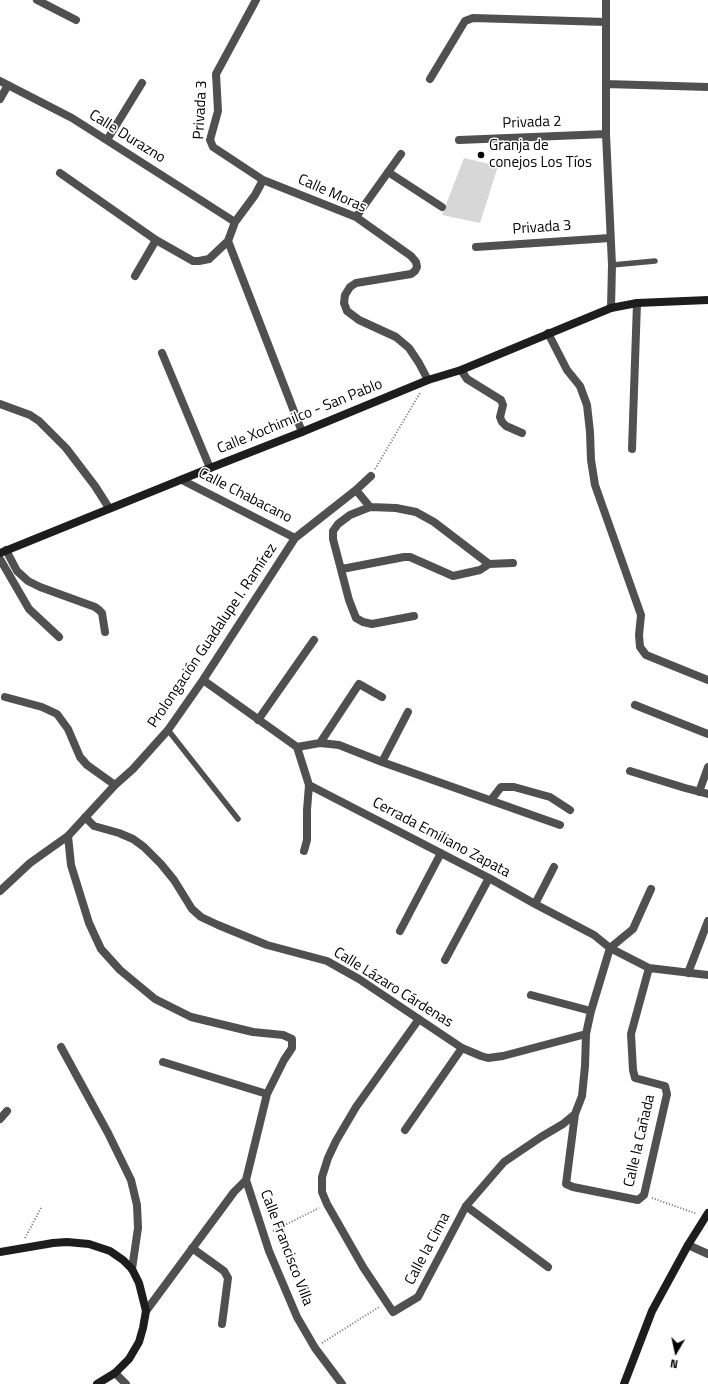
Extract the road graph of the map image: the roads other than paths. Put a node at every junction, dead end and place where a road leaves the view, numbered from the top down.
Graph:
1 (37, 0) edge
2 (256, 0) edge
3 (606, 0) edge
4 (76, 20) dead end
5 (606, 22) junction
6 (430, 79) dead end
7 (0, 81) edge
8 (142, 83) dead end
9 (8, 84) junction
10 (606, 84) junction
11 (708, 87) edge
12 (0, 99) edge
13 (606, 134) junction
14 (107, 140) junction
15 (459, 140) dead end
16 (401, 154) dead end
17 (388, 172) junction
18 (60, 173) dead end
19 (263, 180) junction
20 (442, 207) dead end
21 (356, 217) junction
22 (235, 222) junction
23 (610, 238) junction
24 (156, 240) junction
25 (228, 241) junction
26 (476, 247) dead end
27 (656, 261) dead end
28 (612, 265) junction
29 (134, 276) dead end
30 (708, 300) edge
31 (637, 303) junction
32 (611, 308) junction
33 (548, 333) junction
34 (162, 353) dead end
35 (462, 370) junction
36 (428, 380) junction
37 (0, 404) edge
38 (302, 432) junction
39 (522, 433) dead end
40 (632, 449) dead end
41 (210, 468) junction
42 (371, 476) road end
43 (182, 480) junction
44 (356, 490) junction
45 (370, 507) junction
46 (109, 508) junction
47 (295, 538) junction
48 (3, 551) edge
49 (0, 559) edge
50 (513, 563) dead end
51 (489, 564) junction
52 (342, 569) junction
53 (414, 616) dead end
54 (105, 632) dead end
55 (59, 637) dead end
56 (314, 640) dead end
57 (203, 680) junction
58 (708, 680) edge
59 (5, 697) dead end
60 (382, 697) dead end
61 (635, 705) dead end
62 (408, 712) dead end
63 (258, 720) junction
64 (168, 730) junction
65 (708, 734) edge
66 (320, 743) junction
67 (297, 747) junction
68 (382, 762) junction
69 (708, 767) edge
70 (630, 771) dead end
71 (115, 785) junction
72 (309, 786) junction
73 (699, 792) junction
74 (708, 794) edge
75 (491, 800) junction
76 (570, 810) dead end
77 (85, 817) junction
78 (238, 819) dead end
79 (560, 825) dead end
80 (68, 836) junction
81 (304, 851) dead end
82 (441, 853) junction
83 (554, 867) dead end
84 (489, 878) junction
85 (651, 889) dead end
86 (0, 891) edge
87 (535, 904) junction
88 (708, 921) edge
89 (400, 931) dead end
90 (610, 948) junction
91 (445, 960) dead end
92 (649, 968) junction
93 (688, 973) junction
94 (708, 975) edge
95 (531, 995) dead end
96 (591, 1011) junction
97 (419, 1019) junction
98 (586, 1034) junction
99 (61, 1047) dead end
100 (462, 1048) junction
101 (163, 1062) dead end
102 (267, 1094) junction
103 (8, 1111) dead end
104 (575, 1114) junction
105 (0, 1119) edge
106 (405, 1130) dead end
107 (246, 1180) junction
108 (466, 1206) junction
109 (707, 1215) edge
110 (688, 1245) junction
111 (192, 1248) junction
112 (0, 1252) edge
113 (708, 1254) edge
114 (548, 1267) dead end
115 (132, 1269) junction
116 (146, 1311) junction
117 (222, 1324) dead end
118 (115, 1372) junction
119 (97, 1384) edge
120 (126, 1384) edge
121 (342, 1384) edge
122 (624, 1384) edge

1 - 4 street
2 - 19 street, Privada 3
3 - 5 street
5 - 6 street
5 - 10 street
7 - 9 street, Calle Durazno
8 - 14 street
9 - 12 street
9 - 14 street, Calle Durazno
10 - 11 street
10 - 13 street
13 - 15 street, Privada 2
13 - 23 street
14 - 22 street, Calle Durazno
16 - 17 street
17 - 20 street
17 - 21 street
18 - 24 street
19 - 21 street, Calle Moras
19 - 22 street
21 - 36 street, Calle Moras
22 - 25 street
23 - 26 street, Privada 3
23 - 28 street
24 - 25 street
24 - 29 street
25 - 38 street
27 - 28 lane
28 - 32 street
30 - 31 main road, Calle Xochimilco - San Pablo
31 - 32 main road, Calle Xochimilco - San Pablo
31 - 40 street
32 - 33 main road, Calle Xochimilco - San Pablo
33 - 35 main road, Calle Xochimilco - San Pablo
33 - 58 street
34 - 41 street
35 - 36 main road, Calle Xochimilco - San Pablo
35 - 39 street
36 - 38 main road, Calle Xochimilco - San Pablo
37 - 46 street
38 - 41 main road, Calle Xochimilco - San Pablo
41 - 43 main road, Calle Xochimilco - San Pablo
42 - 44 street, Prolongación Guadalupe I. Ramírez
43 - 46 main road, Calle Xochimilco - San Pablo
43 - 47 street, Calle Chabacano
44 - 45 street
44 - 47 street, Prolongación Guadalupe I. Ramírez
45 - 51 street
45 - 52 street
46 - 48 main road, Calle Xochimilco - San Pablo
47 - 57 street, Prolongación Guadalupe I. Ramírez
48 - 54 street
49 - 55 street
50 - 51 street
51 - 52 street
52 - 53 street
56 - 63 street
57 - 63 street
57 - 64 street, Prolongación Guadalupe I. Ramírez
59 - 71 street
60 - 66 street
61 - 65 street
62 - 68 street
63 - 67 street
64 - 71 street, Prolongación Guadalupe I. Ramírez
64 - 78 lane
66 - 67 street
66 - 68 street
67 - 72 street
68 - 75 street
69 - 73 street
70 - 73 street
71 - 77 street, Prolongación Guadalupe I. Ramírez
72 - 81 street
72 - 82 street, Cerrada Emiliano Zapata
73 - 74 street
75 - 76 street
75 - 79 street
77 - 80 street, Prolongación Guadalupe I. Ramírez
77 - 97 street, Calle Lázaro Cárdenas
80 - 86 street, Prolongación Guadalupe I. Ramírez
80 - 102 street, Calle Francisco Villa
82 - 84 street, Cerrada Emiliano Zapata
82 - 89 street
83 - 87 street
84 - 87 street, Cerrada Emiliano Zapata
84 - 91 street
85 - 90 street
87 - 90 street, Cerrada Emiliano Zapata
88 - 93 street
90 - 92 street, Cerrada Emiliano Zapata
90 - 96 street
92 - 93 street, Cerrada Emiliano Zapata
92 - 104 street, Calle la Cañada
93 - 94 street, Cerrada Emiliano Zapata
95 - 96 street
96 - 98 street
97 - 100 street, Calle Lázaro Cárdenas
97 - 108 street, Calle la Cima
98 - 100 street, Calle Lázaro Cárdenas
98 - 104 street
99 - 115 street
100 - 106 street
101 - 102 street
102 - 107 street, Calle Francisco Villa
103 - 105 street
104 - 108 street, Calle la Cima
107 - 111 street, Calle Francisco Villa
107 - 121 street, Calle Francisco Villa
108 - 114 street
109 - 110 main road
110 - 113 street
110 - 122 main road
111 - 116 street, Calle Francisco Villa
111 - 117 street
112 - 115 main road
115 - 116 main road
116 - 118 main road
118 - 119 main road
118 - 120 street

